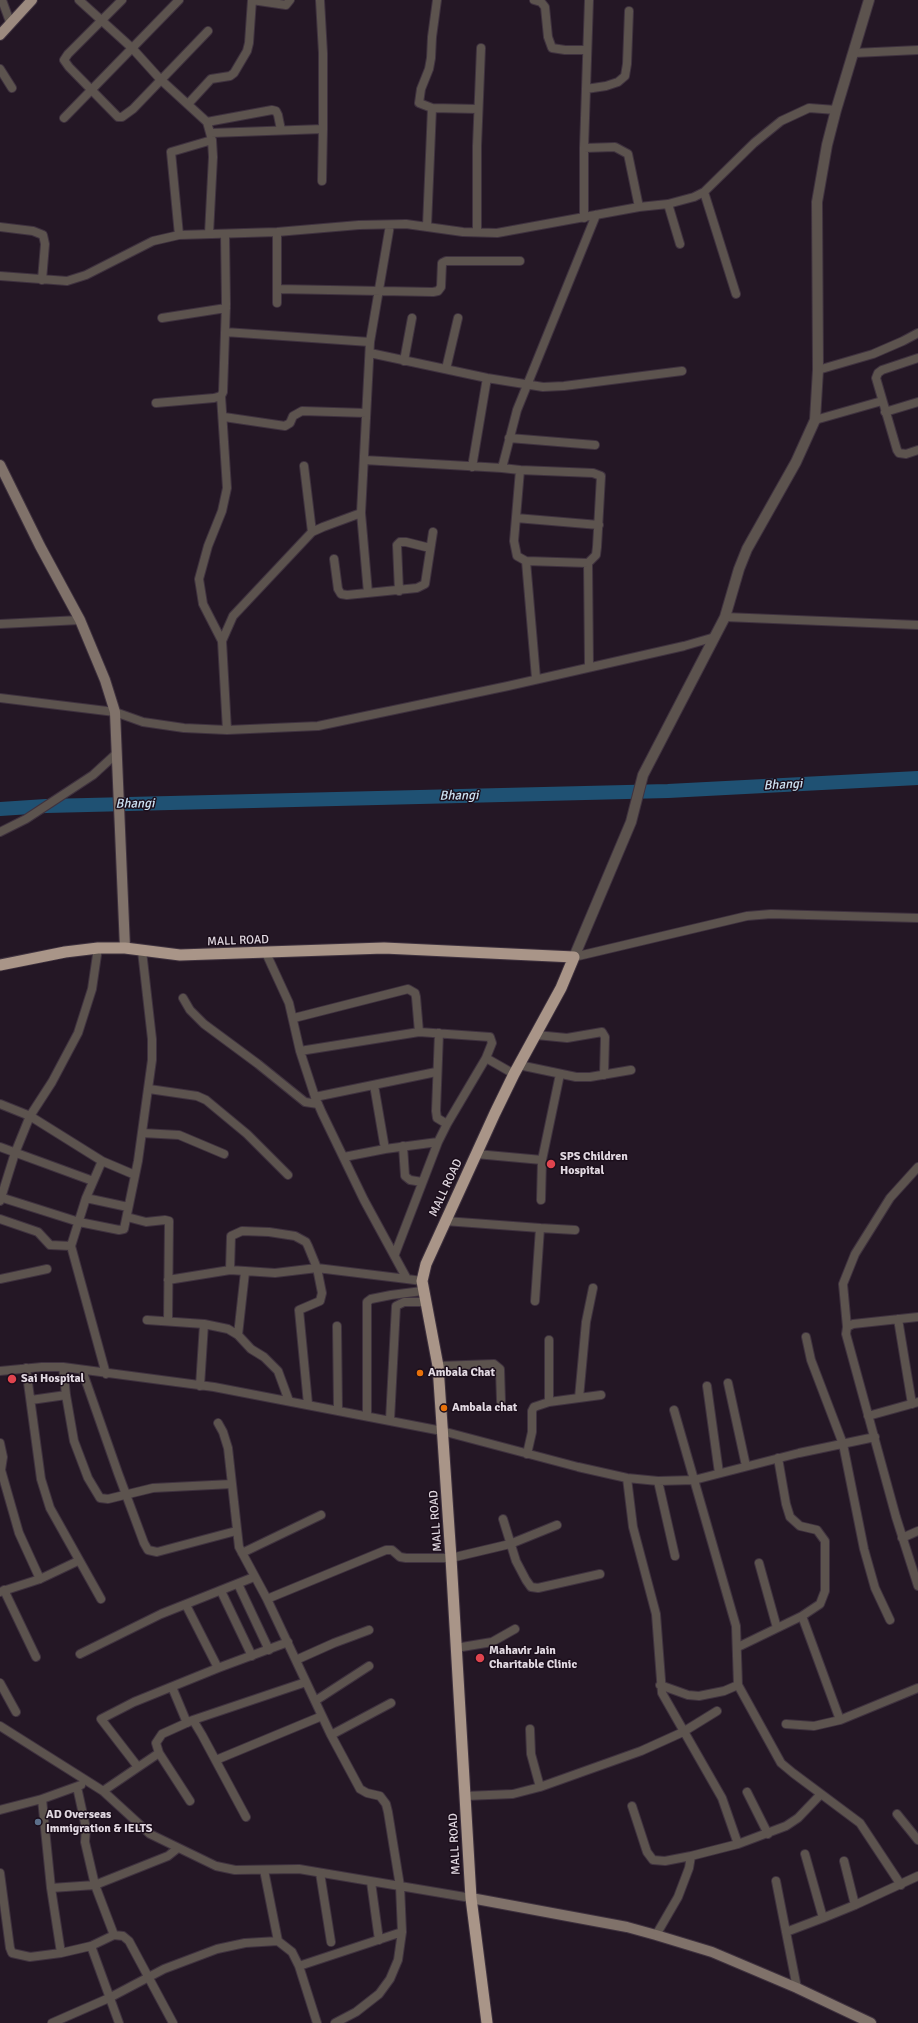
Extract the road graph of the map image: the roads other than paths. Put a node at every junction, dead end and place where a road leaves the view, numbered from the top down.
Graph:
1 (2, 0) edge
2 (32, 0) edge
3 (79, 0) edge
4 (122, 0) edge
5 (179, 0) edge
6 (252, 0) edge
7 (290, 0) edge
8 (320, 0) edge
9 (437, 0) edge
10 (534, 0) edge
11 (589, 0) edge
12 (869, 0) edge
13 (629, 11) dead end
14 (10, 22) junction
15 (101, 22) junction
16 (208, 31) dead end
17 (0, 36) edge
18 (132, 48) junction
19 (480, 48) dead end
20 (587, 50) junction
21 (918, 50) edge
22 (854, 53) junction
23 (0, 70) edge
24 (160, 79) junction
25 (12, 88) dead end
26 (586, 89) junction
27 (93, 90) junction
28 (188, 104) junction
29 (432, 108) junction
30 (478, 109) junction
31 (836, 110) junction
32 (64, 118) dead end
33 (207, 122) junction
34 (323, 129) junction
35 (281, 130) junction
36 (212, 137) junction
37 (584, 148) junction
38 (322, 180) dead end
39 (704, 192) junction
40 (668, 204) junction
41 (639, 207) junction
42 (596, 215) junction
43 (584, 218) junction
44 (390, 225) junction
45 (427, 226) junction
46 (0, 227) edge
47 (277, 232) junction
48 (477, 232) junction
49 (210, 234) junction
50 (225, 234) junction
51 (179, 235) junction
52 (680, 244) dead end
53 (520, 261) dead end
54 (0, 276) edge
55 (42, 280) junction
56 (277, 288) junction
57 (377, 292) junction
58 (736, 294) dead end
59 (277, 303) dead end
60 (226, 308) junction
61 (162, 318) dead end
62 (412, 318) dead end
63 (458, 318) dead end
64 (226, 332) junction
65 (918, 333) edge
66 (370, 342) junction
67 (370, 353) junction
68 (918, 358) edge
69 (404, 361) junction
70 (446, 369) junction
71 (818, 370) junction
72 (682, 372) dead end
73 (487, 378) junction
74 (527, 385) junction
75 (221, 396) junction
76 (882, 401) junction
77 (918, 402) edge
78 (156, 403) dead end
79 (885, 412) junction
80 (366, 414) junction
81 (224, 417) junction
82 (815, 420) junction
83 (509, 438) junction
84 (595, 445) dead end
85 (918, 450) edge
86 (364, 460) junction
87 (304, 466) dead end
88 (472, 467) junction
89 (502, 468) junction
90 (1, 470) edge
91 (520, 470) junction
92 (361, 513) junction
93 (516, 518) junction
94 (599, 525) junction
95 (312, 532) junction
96 (433, 532) dead end
97 (430, 548) junction
98 (334, 559) dead end
99 (526, 561) junction
100 (588, 563) junction
101 (399, 591) junction
102 (368, 593) junction
103 (725, 617) junction
104 (80, 620) junction
105 (0, 624) edge
106 (918, 625) edge
107 (715, 637) junction
108 (222, 641) junction
109 (589, 666) junction
110 (536, 678) junction
111 (0, 698) edge
112 (115, 712) junction
113 (227, 730) junction
114 (117, 753) junction
115 (0, 832) edge
116 (918, 918) edge
117 (98, 948) junction
118 (126, 948) junction
119 (142, 951) junction
120 (266, 953) junction
121 (574, 957) junction
122 (0, 965) edge
123 (184, 998) dead end
124 (294, 1018) junction
125 (419, 1032) junction
126 (439, 1033) junction
127 (536, 1035) junction
128 (300, 1051) junction
129 (486, 1058) junction
130 (516, 1069) junction
131 (631, 1070) dead end
132 (436, 1072) junction
133 (560, 1074) junction
134 (604, 1075) junction
135 (374, 1086) junction
136 (149, 1089) junction
137 (316, 1101) junction
138 (0, 1104) edge
139 (30, 1116) junction
140 (447, 1124) junction
141 (142, 1132) junction
142 (438, 1142) junction
143 (403, 1146) junction
144 (0, 1147) edge
145 (385, 1149) junction
146 (16, 1153) junction
147 (224, 1154) dead end
148 (476, 1154) junction
149 (344, 1157) junction
150 (542, 1160) junction
151 (102, 1161) junction
152 (918, 1167) edge
153 (135, 1175) junction
154 (288, 1175) dead end
155 (93, 1181) junction
156 (422, 1182) junction
157 (0, 1198) edge
158 (86, 1198) junction
159 (542, 1200) dead end
160 (128, 1206) junction
161 (127, 1217) junction
162 (0, 1219) edge
163 (445, 1221) junction
164 (79, 1222) junction
165 (540, 1228) junction
166 (575, 1230) dead end
167 (72, 1246) junction
168 (394, 1254) junction
169 (317, 1268) junction
170 (47, 1269) dead end
171 (230, 1270) junction
172 (245, 1272) junction
173 (0, 1279) edge
174 (407, 1279) junction
175 (168, 1280) junction
176 (592, 1288) dead end
177 (423, 1291) junction
178 (535, 1301) dead end
179 (918, 1317) edge
180 (898, 1319) junction
181 (147, 1320) dead end
182 (168, 1321) junction
183 (204, 1324) junction
184 (337, 1326) dead end
185 (847, 1327) junction
186 (238, 1335) junction
187 (806, 1337) dead end
188 (549, 1340) dead end
189 (438, 1366) junction
190 (63, 1367) junction
191 (26, 1368) junction
192 (82, 1370) junction
193 (0, 1371) edge
194 (106, 1374) junction
195 (728, 1383) dead end
196 (200, 1386) junction
197 (707, 1386) dead end
198 (66, 1395) junction
199 (601, 1395) dead end
200 (578, 1398) junction
201 (31, 1400) junction
202 (289, 1401) junction
203 (501, 1401) dead end
204 (549, 1402) junction
205 (915, 1403) edge
206 (308, 1404) junction
207 (338, 1410) junction
208 (674, 1410) dead end
209 (367, 1416) junction
210 (868, 1416) junction
211 (390, 1420) junction
212 (218, 1423) dead end
213 (442, 1431) junction
214 (875, 1437) junction
215 (0, 1443) edge
216 (843, 1444) junction
217 (527, 1454) junction
218 (778, 1458) junction
219 (746, 1466) junction
220 (719, 1472) junction
221 (626, 1478) junction
222 (694, 1480) junction
223 (658, 1482) junction
224 (232, 1484) junction
225 (126, 1495) junction
226 (321, 1515) dead end
227 (504, 1518) dead end
228 (557, 1525) dead end
229 (236, 1531) junction
230 (918, 1531) edge
231 (902, 1538) junction
232 (510, 1544) junction
233 (242, 1553) junction
234 (675, 1556) dead end
235 (451, 1558) junction
236 (78, 1561) junction
237 (759, 1562) dead end
238 (600, 1574) dead end
239 (254, 1577) junction
240 (40, 1579) junction
241 (238, 1584) junction
242 (918, 1586) edge
243 (2, 1591) edge
244 (221, 1591) junction
245 (101, 1599) dead end
246 (267, 1599) junction
247 (186, 1605) junction
248 (802, 1616) junction
249 (890, 1620) dead end
250 (777, 1628) junction
251 (515, 1629) dead end
252 (369, 1630) dead end
253 (288, 1642) junction
254 (738, 1647) junction
255 (456, 1648) junction
256 (269, 1650) junction
257 (80, 1654) dead end
258 (252, 1656) junction
259 (36, 1657) dead end
260 (296, 1660) junction
261 (369, 1666) dead end
262 (218, 1668) junction
263 (306, 1682) junction
264 (0, 1683) edge
265 (660, 1685) junction
266 (738, 1685) junction
267 (172, 1687) junction
268 (918, 1688) edge
269 (315, 1701) junction
270 (391, 1703) dead end
271 (717, 1711) dead end
272 (16, 1712) dead end
273 (322, 1716) junction
274 (840, 1720) junction
275 (190, 1721) junction
276 (786, 1724) dead end
277 (0, 1726) edge
278 (530, 1729) dead end
279 (683, 1732) junction
280 (331, 1735) junction
281 (159, 1753) junction
282 (216, 1760) junction
283 (138, 1767) junction
284 (89, 1782) junction
285 (77, 1787) junction
286 (540, 1787) junction
287 (103, 1791) junction
288 (747, 1792) dead end
289 (821, 1794) junction
290 (465, 1796) junction
291 (42, 1799) junction
292 (190, 1801) dead end
293 (632, 1806) dead end
294 (0, 1810) edge
295 (898, 1814) dead end
296 (246, 1817) dead end
297 (768, 1834) junction
298 (918, 1840) edge
299 (738, 1844) junction
300 (178, 1848) junction
301 (805, 1854) dead end
302 (691, 1856) junction
303 (844, 1861) dead end
304 (264, 1870) junction
305 (0, 1873) edge
306 (320, 1873) junction
307 (918, 1876) edge
308 (776, 1881) dead end
309 (371, 1882) junction
310 (95, 1885) junction
311 (901, 1885) junction
312 (400, 1886) junction
313 (51, 1888) junction
314 (471, 1898) junction
315 (855, 1905) junction
316 (2, 1906) edge
317 (823, 1918) junction
318 (402, 1932) junction
319 (786, 1932) junction
320 (114, 1935) junction
321 (656, 1935) junction
322 (379, 1940) junction
323 (278, 1941) junction
324 (331, 1942) dead end
325 (90, 1946) junction
326 (61, 1953) junction
327 (299, 1966) junction
328 (149, 1978) junction
329 (797, 1988) junction
330 (109, 1998) junction
331 (52, 2023) edge
332 (119, 2023) edge
333 (173, 2023) edge
334 (317, 2023) edge
335 (335, 2023) edge
336 (487, 2023) edge
337 (871, 2023) edge

1 - 14 street
2 - 14 main road
3 - 15 street
4 - 15 street
5 - 18 street
6 - 7 street
6 - 28 street
8 - 34 street
9 - 29 street
10 - 20 street
11 - 20 street
12 - 22 street
13 - 26 street
14 - 17 main road
15 - 18 street
15 - 27 street
16 - 24 street
18 - 24 street
18 - 27 street
19 - 30 street
20 - 26 street
21 - 22 street
22 - 31 street
23 - 25 street
24 - 27 street
24 - 28 street
26 - 37 street
27 - 32 street
28 - 33 street
29 - 30 street
29 - 45 street
30 - 48 street
31 - 39 street
31 - 71 street
33 - 35 street
33 - 36 street
34 - 35 street
34 - 38 street
35 - 36 street
36 - 49 street
36 - 51 street
37 - 41 street
37 - 43 street
39 - 40 street
39 - 58 street
40 - 41 street
40 - 52 street
41 - 42 street
42 - 43 street
42 - 74 street
43 - 48 street
44 - 45 street
44 - 47 street
44 - 57 street
45 - 48 street
46 - 55 street
47 - 50 street
47 - 56 street
49 - 50 street
49 - 51 street
50 - 60 street
51 - 55 street
53 - 57 street
54 - 55 street
56 - 57 street
56 - 59 street
57 - 66 street
60 - 61 street
60 - 64 street
62 - 69 street
63 - 70 street
64 - 66 street
64 - 75 street
65 - 71 street
66 - 67 street
67 - 69 street
67 - 80 street
68 - 76 street
69 - 70 street
70 - 73 street
71 - 82 street
72 - 74 street
73 - 74 street
73 - 88 street
74 - 83 street
75 - 78 street
75 - 81 street
76 - 79 street
76 - 82 street
77 - 79 street
79 - 85 street
80 - 81 street
80 - 86 street
81 - 108 street
82 - 103 street
83 - 84 street
83 - 89 street
86 - 88 street
86 - 92 street
87 - 95 street
88 - 89 street
89 - 91 street
90 - 104 main road
91 - 93 street
91 - 94 street
92 - 95 street
92 - 102 street
93 - 94 street
93 - 99 street
94 - 100 street
95 - 108 street
96 - 97 street
97 - 101 street
97 - 101 street
98 - 102 street
99 - 100 street
99 - 110 street
100 - 109 street
101 - 102 street
103 - 106 street
103 - 107 street
104 - 105 street
104 - 112 main road
107 - 109 street
107 - 121 street
108 - 113 street
109 - 110 street
110 - 113 street
111 - 112 street
112 - 113 street
112 - 114 main road
114 - 115 street
114 - 118 main road
116 - 121 street
117 - 118 highway, MALL ROAD
117 - 122 highway, MALL ROAD
117 - 139 street
118 - 119 highway, MALL ROAD
119 - 120 highway, MALL ROAD
119 - 136 street
120 - 121 highway, MALL ROAD
120 - 124 street
121 - 127 highway, MALL ROAD
123 - 137 street
124 - 125 street
124 - 128 street
125 - 126 street
125 - 128 street
126 - 129 street
126 - 132 street
127 - 130 highway, MALL ROAD
127 - 134 street
128 - 137 street
129 - 130 street
129 - 140 street
130 - 133 street
130 - 148 highway, MALL ROAD
131 - 134 street
132 - 135 street
132 - 140 street
133 - 134 street
133 - 150 street
135 - 137 street
135 - 145 street
136 - 141 street
136 - 154 street
137 - 149 street
138 - 139 street
139 - 146 street
139 - 151 street
140 - 142 street
141 - 147 street
141 - 153 street
142 - 143 street
142 - 156 street
143 - 145 street
143 - 156 street
144 - 146 street
145 - 149 street
146 - 155 street
146 - 157 street
148 - 150 street
148 - 163 highway, MALL ROAD
149 - 168 street
150 - 159 street
151 - 153 street
151 - 155 street
152 - 185 street
153 - 160 street
155 - 158 street
156 - 168 street
157 - 164 street
158 - 160 street
158 - 164 street
160 - 161 street
161 - 164 street
161 - 175 street
162 - 167 street
163 - 165 street
163 - 177 highway, MALL ROAD
164 - 167 street
165 - 166 street
165 - 178 street
167 - 194 street
168 - 174 street
169 - 171 street
169 - 172 street
169 - 174 street
169 - 206 street
170 - 173 street
171 - 172 street
171 - 175 street
172 - 186 street
174 - 177 street
175 - 182 street
176 - 200 street
177 - 189 highway, MALL ROAD
177 - 209 street
177 - 211 street
179 - 180 street
180 - 185 street
180 - 205 street
181 - 182 street
182 - 183 street
183 - 186 street
183 - 196 street
184 - 207 street
185 - 210 street
186 - 202 street
187 - 216 street
188 - 204 street
189 - 203 street
189 - 213 highway, MALL ROAD
190 - 191 street
190 - 192 street
190 - 198 street
191 - 193 street
191 - 201 street
192 - 194 street
192 - 225 street
194 - 196 street
195 - 219 street
196 - 202 street
197 - 220 street
198 - 201 street
198 - 225 street
199 - 200 street
200 - 204 street
201 - 236 street
202 - 206 street
204 - 217 street
205 - 210 street
206 - 207 street
207 - 209 street
208 - 222 street
209 - 211 street
210 - 214 street
211 - 213 street
212 - 224 street
213 - 217 street
213 - 235 highway, MALL ROAD
214 - 216 street
214 - 231 street
215 - 240 street
216 - 218 street
216 - 249 street
217 - 221 street
218 - 219 street
218 - 248 street
219 - 220 street
220 - 222 street
221 - 223 street
221 - 265 street
222 - 223 street
222 - 254 street
223 - 234 street
224 - 225 street
224 - 229 street
225 - 229 street
226 - 233 street
227 - 232 street
228 - 232 street
229 - 233 street
230 - 231 street
231 - 242 street
232 - 235 street
232 - 238 street
233 - 239 street
235 - 246 street
235 - 255 highway, MALL ROAD
236 - 240 street
236 - 245 street
237 - 250 street
239 - 241 street
239 - 246 street
240 - 243 street
241 - 244 street
241 - 256 street
243 - 259 street
244 - 247 street
244 - 258 street
246 - 253 street
247 - 257 street
247 - 262 street
248 - 250 street
248 - 274 street
250 - 254 street
251 - 255 street
252 - 260 street
253 - 256 street
253 - 260 street
254 - 266 street
255 - 290 highway, MALL ROAD
256 - 258 street
258 - 262 street
260 - 263 street
261 - 269 street
262 - 267 street
263 - 269 street
263 - 275 street
264 - 272 street
265 - 266 street
265 - 279 street
266 - 289 street
267 - 275 street
267 - 283 street
268 - 274 street
269 - 273 street
270 - 280 street
271 - 279 street
273 - 280 street
273 - 282 street
274 - 276 street
275 - 281 street
275 - 282 street
277 - 284 street
278 - 286 street
279 - 286 street
279 - 299 street
280 - 312 street
281 - 283 street
281 - 292 street
282 - 296 street
283 - 287 street
284 - 285 street
284 - 287 street
285 - 291 street
285 - 310 street
286 - 290 street
287 - 300 street
288 - 297 street
289 - 297 street
289 - 311 street
290 - 314 highway, MALL ROAD
291 - 294 street
291 - 313 street
293 - 302 street
295 - 298 street
297 - 299 street
299 - 302 street
300 - 304 street
300 - 310 street
301 - 317 street
302 - 321 street
303 - 315 street
304 - 306 street
304 - 323 street
305 - 316 street
306 - 309 street
306 - 324 street
307 - 311 street
308 - 319 street
309 - 312 street
309 - 322 street
310 - 313 street
310 - 320 street
311 - 315 street
312 - 314 street
312 - 318 street
313 - 326 street
314 - 321 main road
314 - 336 highway, MALL ROAD
315 - 317 street
316 - 326 street
317 - 319 street
318 - 322 street
318 - 335 street
319 - 329 street
320 - 325 street
320 - 328 street
321 - 329 main road
322 - 327 street
323 - 327 street
323 - 328 street
325 - 326 street
325 - 330 street
327 - 334 street
328 - 330 street
328 - 333 street
329 - 337 main road
330 - 331 street
330 - 332 street

